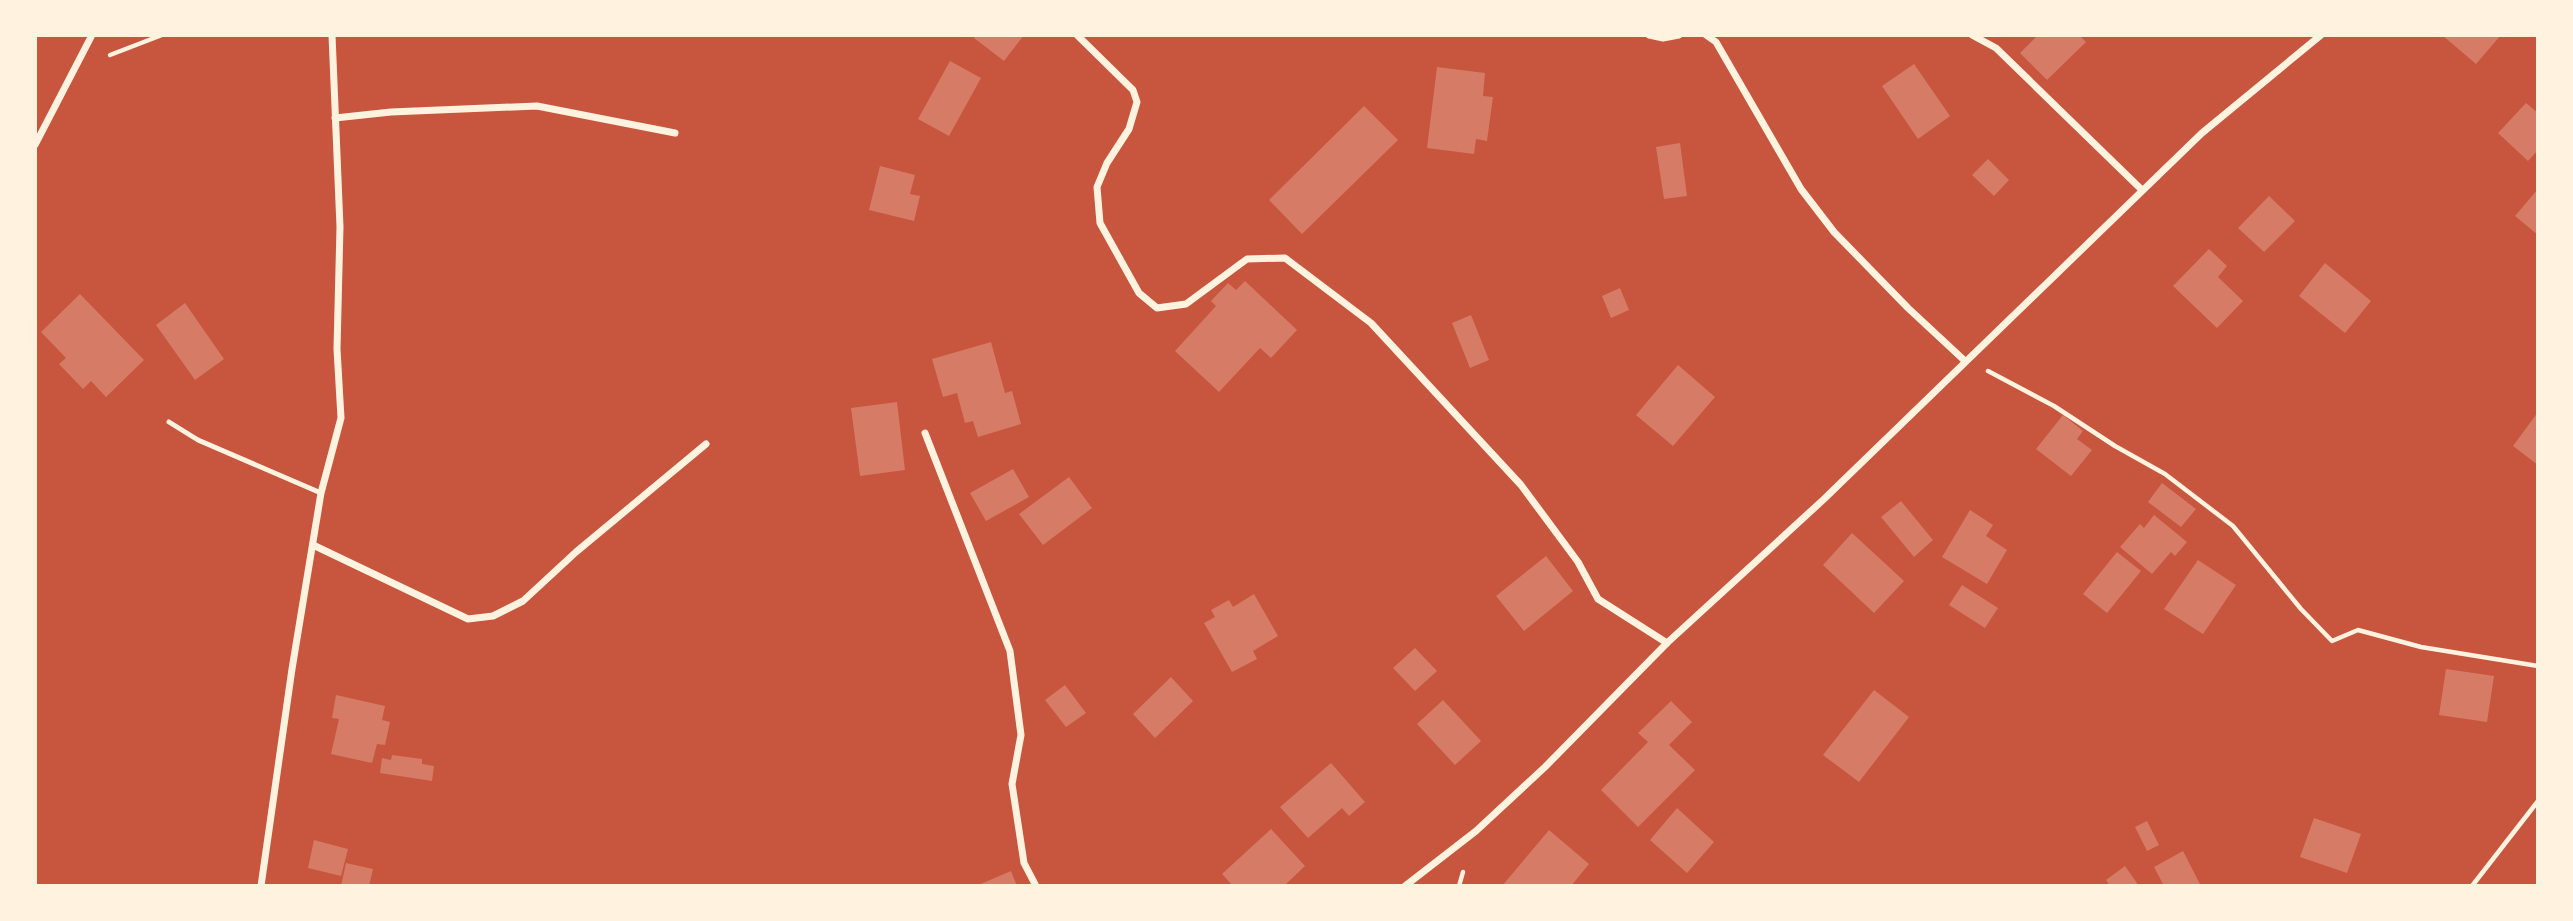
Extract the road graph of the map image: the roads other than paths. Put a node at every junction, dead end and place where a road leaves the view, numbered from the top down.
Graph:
1 (92, 35) edge
2 (332, 35) edge
3 (1077, 35) edge
4 (1649, 35) edge
5 (1679, 35) edge
6 (1706, 35) edge
7 (1972, 35) edge
8 (2321, 35) edge
9 (335, 118) junction
10 (675, 133) dead end
11 (35, 145) edge
12 (2142, 190) junction
13 (1965, 361) junction
14 (169, 422) dead end
15 (925, 433) dead end
16 (706, 444) dead end
17 (321, 493) junction
18 (313, 545) junction
19 (1667, 643) junction
20 (261, 886) edge
21 (1036, 886) edge
22 (1405, 886) edge

1 - 11 street
2 - 9 street
3 - 19 street
4 - 5 street
6 - 13 street
7 - 12 street
8 - 12 street
9 - 10 street
9 - 17 street
12 - 13 street
13 - 19 street
14 - 17 lane
15 - 21 street
16 - 18 street
17 - 18 street
18 - 20 street
19 - 22 street

